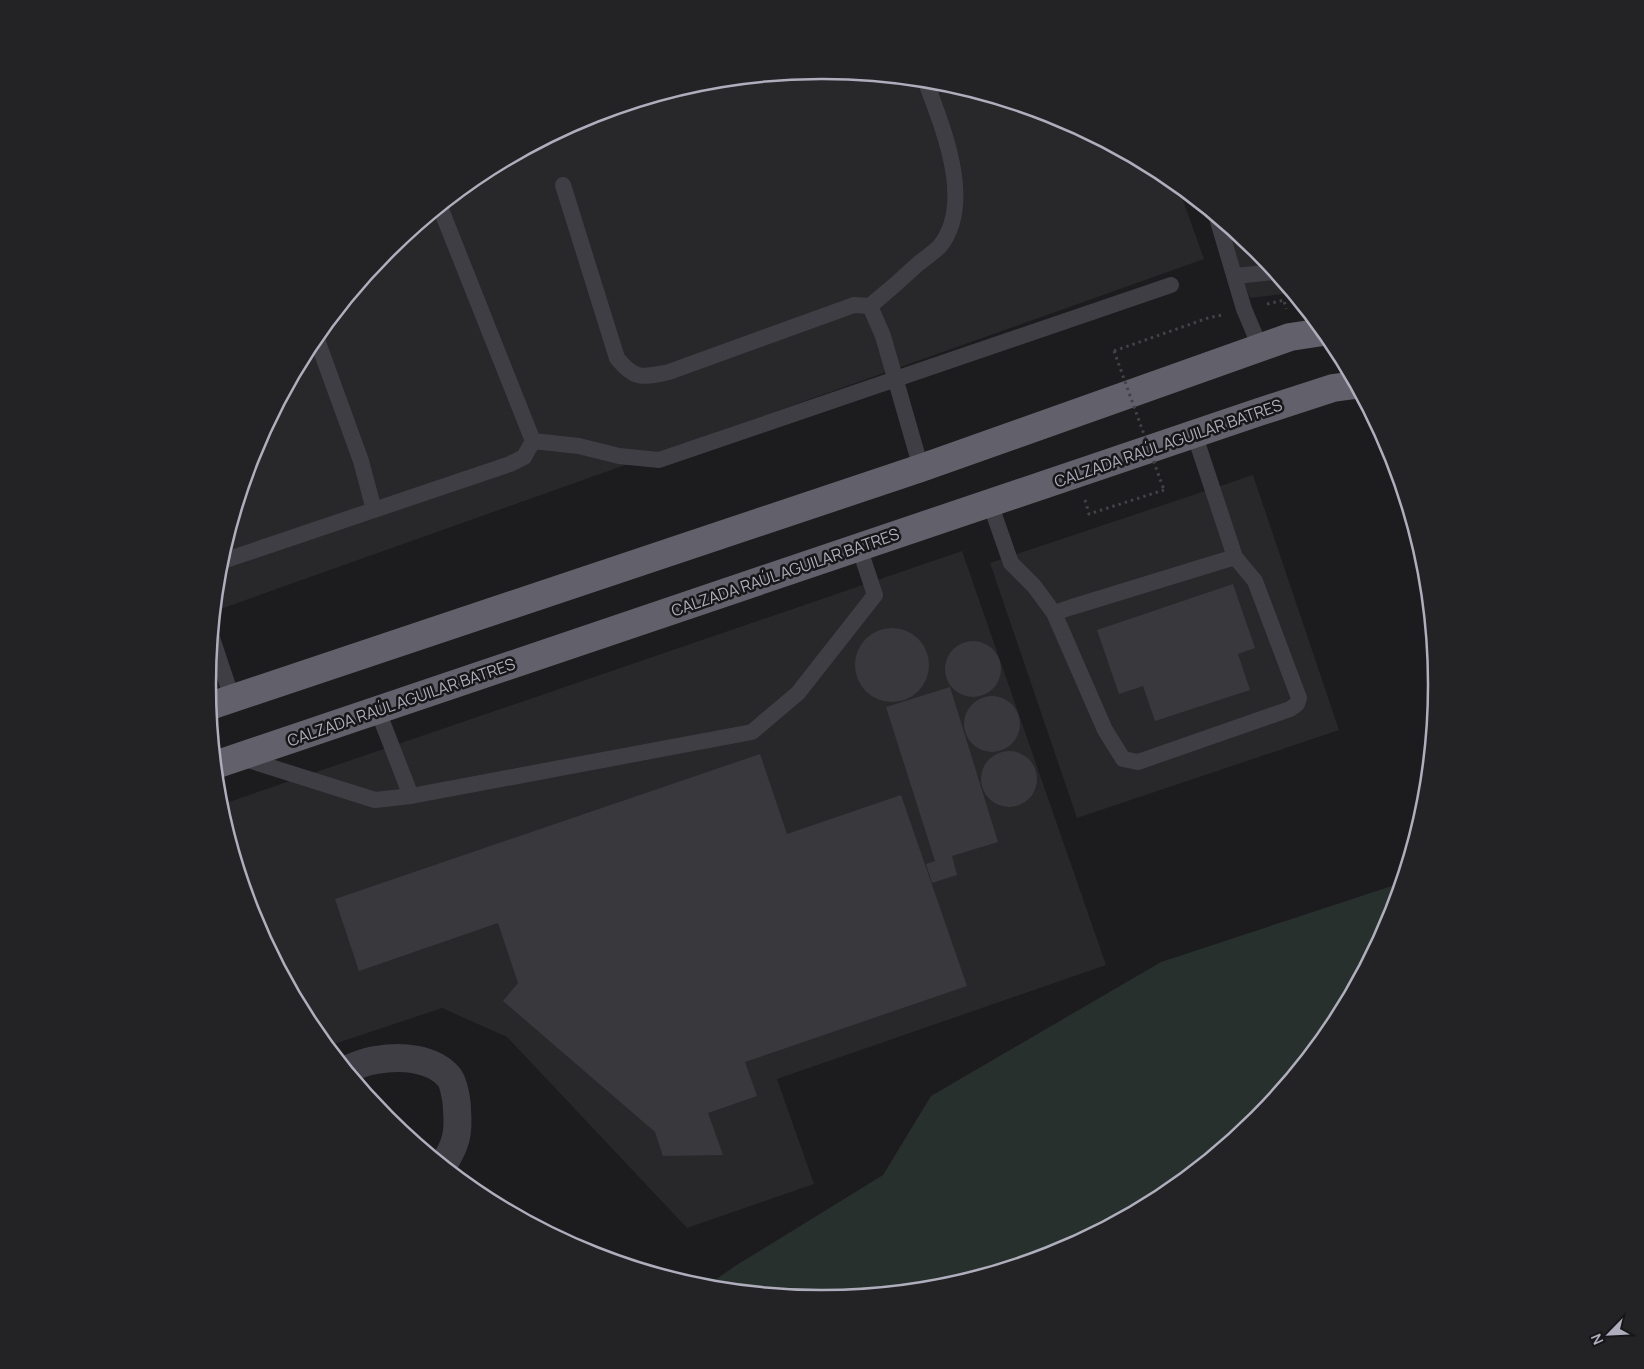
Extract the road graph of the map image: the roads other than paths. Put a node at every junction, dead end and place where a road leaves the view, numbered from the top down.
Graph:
1 (929, 88) edge
2 (563, 185) dead end
3 (442, 213) edge
4 (1220, 228) edge
5 (1266, 273) edge
6 (1235, 276) junction
7 (1171, 284) dead end
8 (870, 306) junction
9 (1315, 333) edge
10 (319, 346) edge
11 (1260, 348) junction
12 (897, 379) junction
13 (1349, 386) edge
14 (1194, 434) junction
15 (533, 442) junction
16 (922, 468) junction
17 (990, 503) junction
18 (374, 510) junction
19 (859, 547) junction
20 (1235, 556) junction
21 (230, 559) edge
22 (1054, 613) junction
23 (217, 671) edge
24 (221, 702) edge
25 (378, 711) junction
26 (228, 761) edge
27 (411, 796) junction
28 (353, 1067) edge
29 (446, 1159) edge

1 - 8 lane
2 - 8 lane
3 - 15 lane
4 - 6 lane
5 - 6 lane
6 - 11 lane
7 - 12 lane
8 - 12 lane
9 - 11 highway
10 - 18 lane
11 - 16 highway
12 - 15 lane
12 - 16 lane
13 - 14 highway, CALZADA RAÚL AGUILAR BATRES
14 - 17 highway, CALZADA RAÚL AGUILAR BATRES
14 - 20 lane
15 - 18 lane
16 - 24 highway
17 - 19 highway, CALZADA RAÚL AGUILAR BATRES
17 - 22 lane
18 - 21 lane
19 - 25 highway, CALZADA RAÚL AGUILAR BATRES
19 - 27 lane
20 - 22 lane
20 - 22 lane
23 - 24 lane
25 - 26 highway, CALZADA RAÚL AGUILAR BATRES
25 - 27 lane
26 - 27 lane
28 - 29 street

